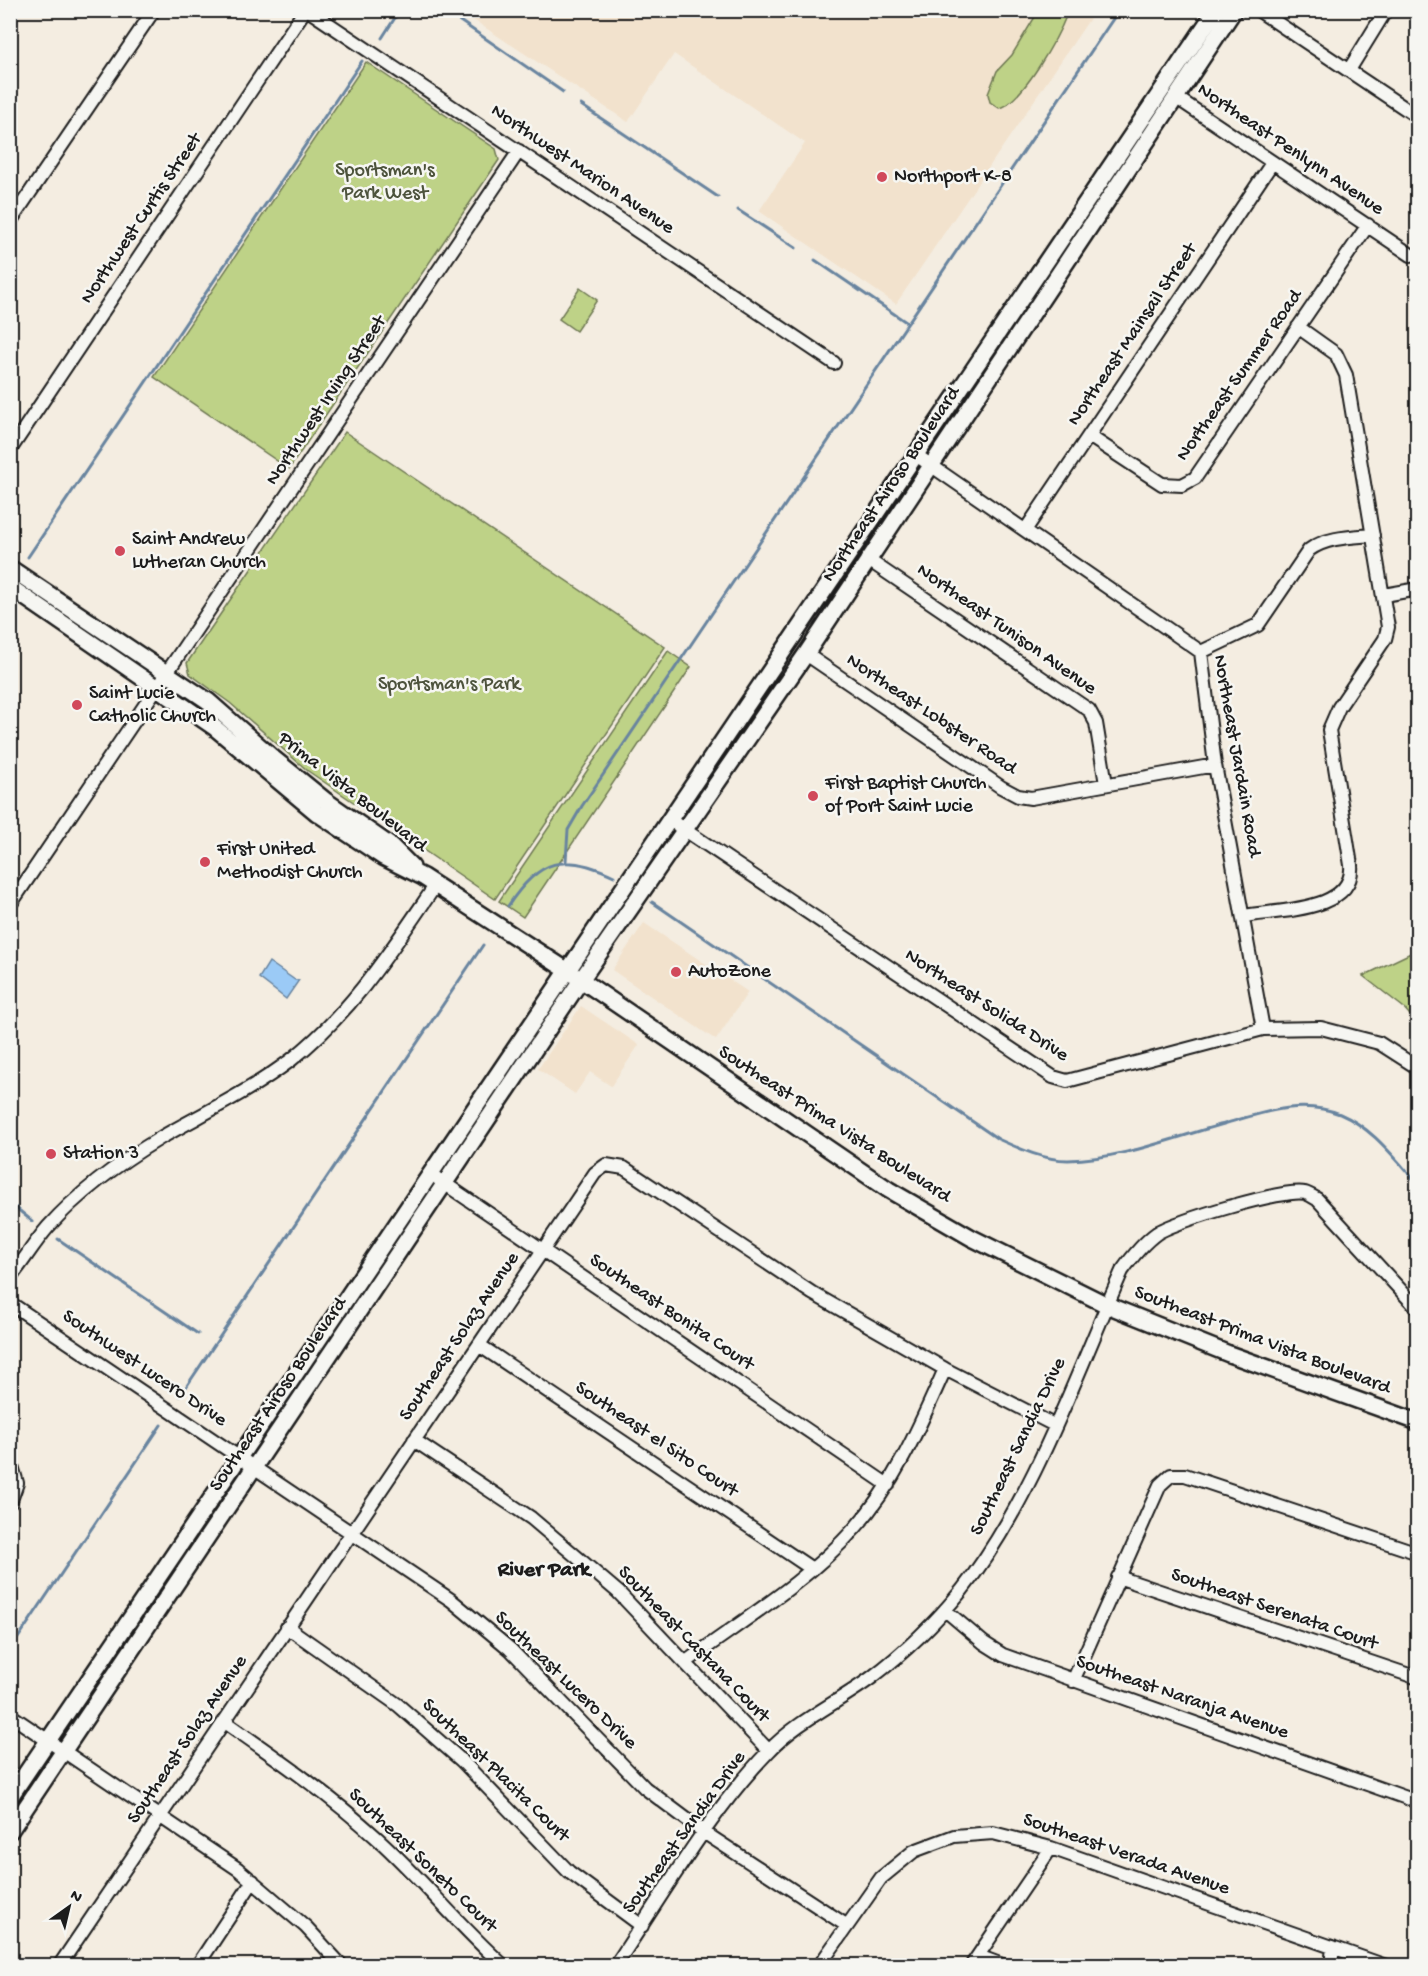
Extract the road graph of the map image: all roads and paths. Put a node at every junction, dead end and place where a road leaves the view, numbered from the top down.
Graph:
1 (154, 10) edge
2 (307, 10) edge
3 (1216, 10) edge
4 (1234, 10) edge
5 (1258, 10) edge
6 (1386, 10) edge
7 (1349, 70) junction
8 (1177, 98) junction
9 (1418, 117) edge
10 (519, 151) junction
11 (1272, 163) junction
12 (10, 222) edge
13 (1368, 225) junction
14 (1412, 255) dead end
15 (1298, 327) junction
16 (834, 363) dead end
17 (1089, 436) junction
18 (10, 450) edge
19 (916, 455) junction
20 (930, 464) junction
21 (1026, 529) junction
22 (1373, 535) junction
23 (867, 559) junction
24 (10, 568) edge
25 (10, 587) edge
26 (1418, 589) edge
27 (1384, 596) junction
28 (1201, 652) junction
29 (806, 654) junction
30 (167, 673) junction
31 (157, 688) junction
32 (1215, 765) junction
33 (1106, 784) junction
34 (670, 820) junction
35 (685, 830) junction
36 (429, 882) junction
37 (10, 905) edge
38 (1244, 916) junction
39 (568, 972) junction
40 (581, 980) junction
41 (1263, 1029) junction
42 (1418, 1068) edge
43 (431, 1174) junction
44 (446, 1185) junction
45 (544, 1249) junction
46 (10, 1278) edge
47 (10, 1303) edge
48 (1107, 1305) junction
49 (1418, 1309) edge
50 (333, 1318) junction
51 (349, 1329) junction
52 (479, 1345) junction
53 (945, 1370) junction
54 (1418, 1422) edge
55 (1054, 1425) junction
56 (414, 1440) junction
57 (239, 1457) junction
58 (10, 1459) edge
59 (255, 1468) junction
60 (888, 1485) junction
61 (10, 1503) edge
62 (352, 1531) junction
63 (1418, 1553) edge
64 (812, 1569) junction
65 (1118, 1577) junction
66 (148, 1593) junction
67 (164, 1604) junction
68 (945, 1610) junction
69 (287, 1627) junction
70 (686, 1662) junction
71 (1418, 1678) edge
72 (1073, 1681) junction
73 (10, 1715) edge
74 (225, 1722) junction
75 (49, 1741) junction
76 (769, 1751) junction
77 (64, 1752) junction
78 (10, 1797) edge
79 (1418, 1802) edge
80 (160, 1817) junction
81 (10, 1831) edge
82 (705, 1833) junction
83 (1051, 1848) junction
84 (254, 1881) junction
85 (846, 1925) junction
86 (642, 1926) junction
87 (1333, 1947) junction
88 (975, 1961) edge
89 (339, 1964) edge
90 (59, 1965) edge
91 (197, 1965) edge
92 (504, 1965) edge
93 (615, 1965) edge
94 (819, 1965) edge
95 (1005, 1965) edge
96 (1331, 1965) edge
97 (1386, 1965) edge

1 - 12 street
2 - 10 street, Northwest Marion Avenue
2 - 18 street, Northwest Curtis Street
3 - 19 main road, Northeast Airoso Boulevard
4 - 8 main road, Northeast Airoso Boulevard
5 - 7 street
6 - 7 street
7 - 9 street
8 - 11 street, Northeast Penlynn Avenue
8 - 20 main road, Northeast Airoso Boulevard
10 - 16 street, Northwest Marion Avenue
10 - 30 street, Northwest Irving Street
11 - 13 street, Northeast Penlynn Avenue
11 - 17 street, Northeast Mainsail Street
13 - 14 street, Northeast Penlynn Avenue
13 - 15 street, Northeast Summer Road
15 - 17 street, Northeast Summer Road
15 - 22 street
17 - 21 street, Northeast Mainsail Street
19 - 20 street, Northeast Jardain Road
19 - 34 main road, Northeast Airoso Boulevard
20 - 21 street, Northeast Jardain Road
20 - 23 main road, Northeast Airoso Boulevard
21 - 28 street, Northeast Jardain Road
22 - 27 street
22 - 28 street
23 - 29 main road, Northeast Airoso Boulevard
23 - 33 street, Northeast Tunison Avenue
24 - 30 main road, Prima Vista Boulevard
25 - 31 main road, Prima Vista Boulevard
26 - 27 street
27 - 38 street
28 - 32 street, Northeast Jardain Road
29 - 33 street, Northeast Lobster Road
29 - 35 main road, Northeast Airoso Boulevard
30 - 31 street, Northwest Irving Street
30 - 36 main road, Prima Vista Boulevard
31 - 36 main road, Prima Vista Boulevard
31 - 37 street, Northwest Irving Street
32 - 33 street, Northeast Lobster Road
32 - 38 street, Northeast Jardain Road
34 - 35 street, Northeast Solida Drive
34 - 39 main road, Northeast Airoso Boulevard
35 - 40 main road, Northeast Airoso Boulevard
35 - 41 street, Northeast Solida Drive
36 - 39 main road, Southeast Prima Vista Boulevard
36 - 46 street
38 - 41 street, Northeast Jardain Road
39 - 40 main road, Southeast Prima Vista Boulevard
39 - 43 main road, Southeast Airoso Boulevard
40 - 44 main road, Southeast Airoso Boulevard
40 - 48 main road, Southeast Prima Vista Boulevard
41 - 42 street, Northeast Solida Drive
43 - 44 street, Southeast Bonita Court
43 - 50 main road, Southeast Airoso Boulevard
44 - 45 street, Southeast Bonita Court
44 - 51 main road, Southeast Airoso Boulevard
45 - 52 street, Southeast Solaz Avenue
45 - 53 street, Southeast Solaz Avenue
45 - 60 street, Southeast Bonita Court
47 - 57 street, Southwest Lucero Drive
48 - 49 street, Southeast Sandia Drive
48 - 54 main road, Southeast Prima Vista Boulevard
48 - 55 street, Southeast Sandia Drive
50 - 51 main road
50 - 57 main road, Southeast Airoso Boulevard
51 - 59 main road, Southeast Airoso Boulevard
52 - 56 street, Southeast Solaz Avenue
52 - 64 street, Southeast el Sito Court
53 - 55 street, Southeast Solaz Avenue
53 - 60 street
55 - 68 street, Southeast Sandia Drive
56 - 62 street, Southeast Solaz Avenue
56 - 70 street, Southeast Castana Court
57 - 59 street, Southwest Lucero Drive
57 - 66 main road, Southeast Airoso Boulevard
58 - 61 street
59 - 62 street, Southeast Lucero Drive
59 - 67 main road, Southeast Airoso Boulevard
60 - 64 street
62 - 69 street, Southeast Solaz Avenue
62 - 82 street, Southeast Lucero Drive
63 - 65 street
64 - 70 street
65 - 71 street, Southeast Serenata Court
65 - 72 street
66 - 67 main road
66 - 75 main road, Southeast Airoso Boulevard
67 - 77 main road, Southeast Airoso Boulevard
68 - 72 street, Southeast Naranja Avenue
68 - 76 street, Southeast Sandia Drive
69 - 74 street, Southeast Solaz Avenue
69 - 86 street, Southeast Placita Court
70 - 76 street, Southeast Castana Court
72 - 79 street, Southeast Naranja Avenue
73 - 75 street
74 - 80 street, Southeast Solaz Avenue
74 - 92 street, Southeast Soneto Court
75 - 77 street
75 - 78 main road, Southeast Airoso Boulevard
76 - 82 street, Southeast Sandia Drive
77 - 80 street
77 - 81 main road, Southeast Airoso Boulevard
80 - 84 street
80 - 90 street, Southeast Solaz Avenue
82 - 85 street, Southeast Lucero Drive
82 - 86 street, Southeast Sandia Drive
83 - 85 street, Southeast Verada Avenue
83 - 87 street, Southeast Verada Avenue
83 - 88 street
84 - 89 street
84 - 91 street
85 - 94 street, Southeast Verada Avenue
86 - 93 street, Southeast Sandia Drive
87 - 96 street
87 - 97 street, Southeast Verada Avenue
88 - 95 street

